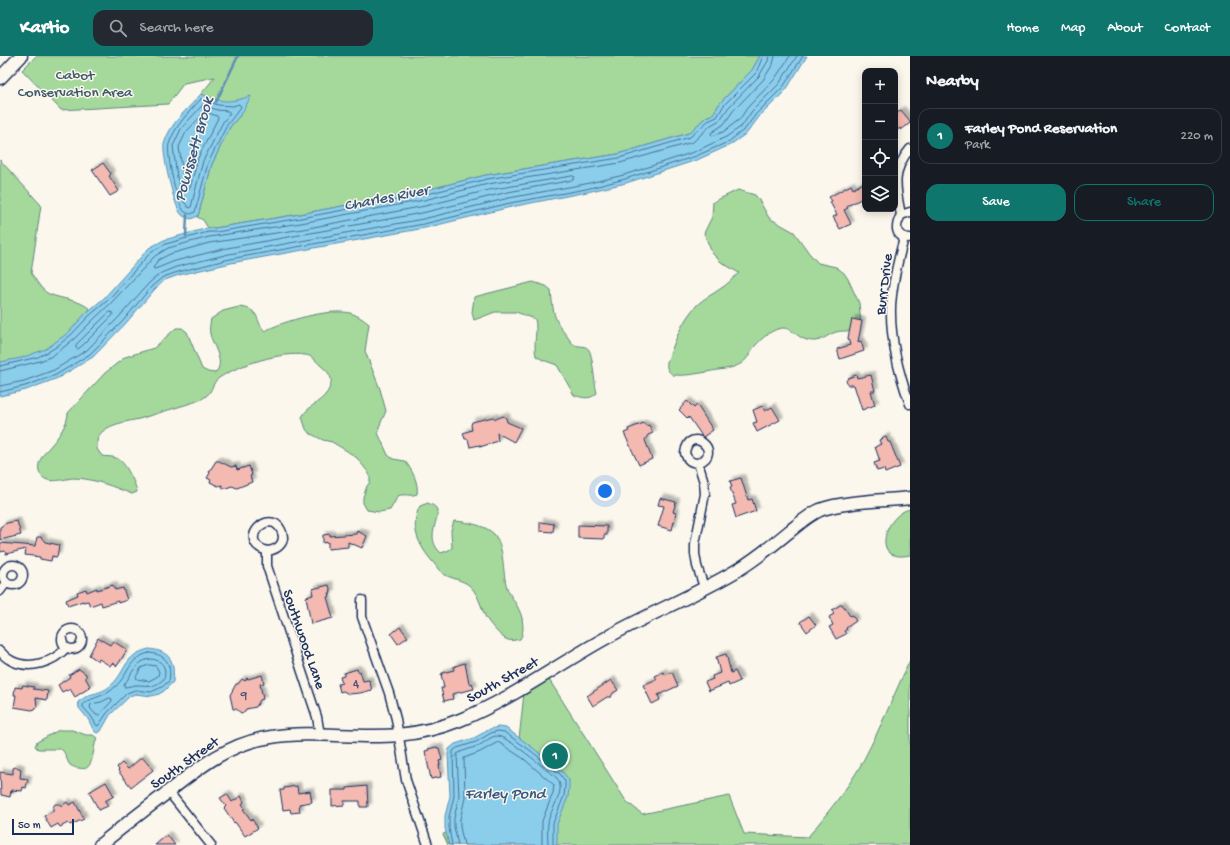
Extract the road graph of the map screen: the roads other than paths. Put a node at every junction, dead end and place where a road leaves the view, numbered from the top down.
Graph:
1 (21, 56) edge
2 (0, 78) edge
3 (910, 149) edge
4 (910, 212) edge
5 (900, 215) junction
6 (907, 238) edge
7 (910, 404) edge
8 (698, 463) dead end
9 (910, 498) edge
10 (267, 551) dead end
11 (6, 583) dead end
12 (704, 588) junction
13 (0, 591) edge
14 (362, 600) dead end
15 (66, 648) dead end
16 (0, 652) edge
17 (320, 735) junction
18 (399, 735) junction
19 (168, 792) junction
20 (100, 845) edge
21 (211, 845) edge
22 (428, 845) edge

1 - 2 street
3 - 5 street
4 - 5 street
5 - 6 street, Burr Drive
6 - 7 street, Burr Drive
8 - 12 street
9 - 12 street, South Street
10 - 17 street, Southwood Lane
11 - 13 street
12 - 18 street, South Street
14 - 18 street
15 - 16 street
17 - 18 street, South Street
17 - 19 street, South Street
18 - 22 street
19 - 20 street, South Street
19 - 21 street

